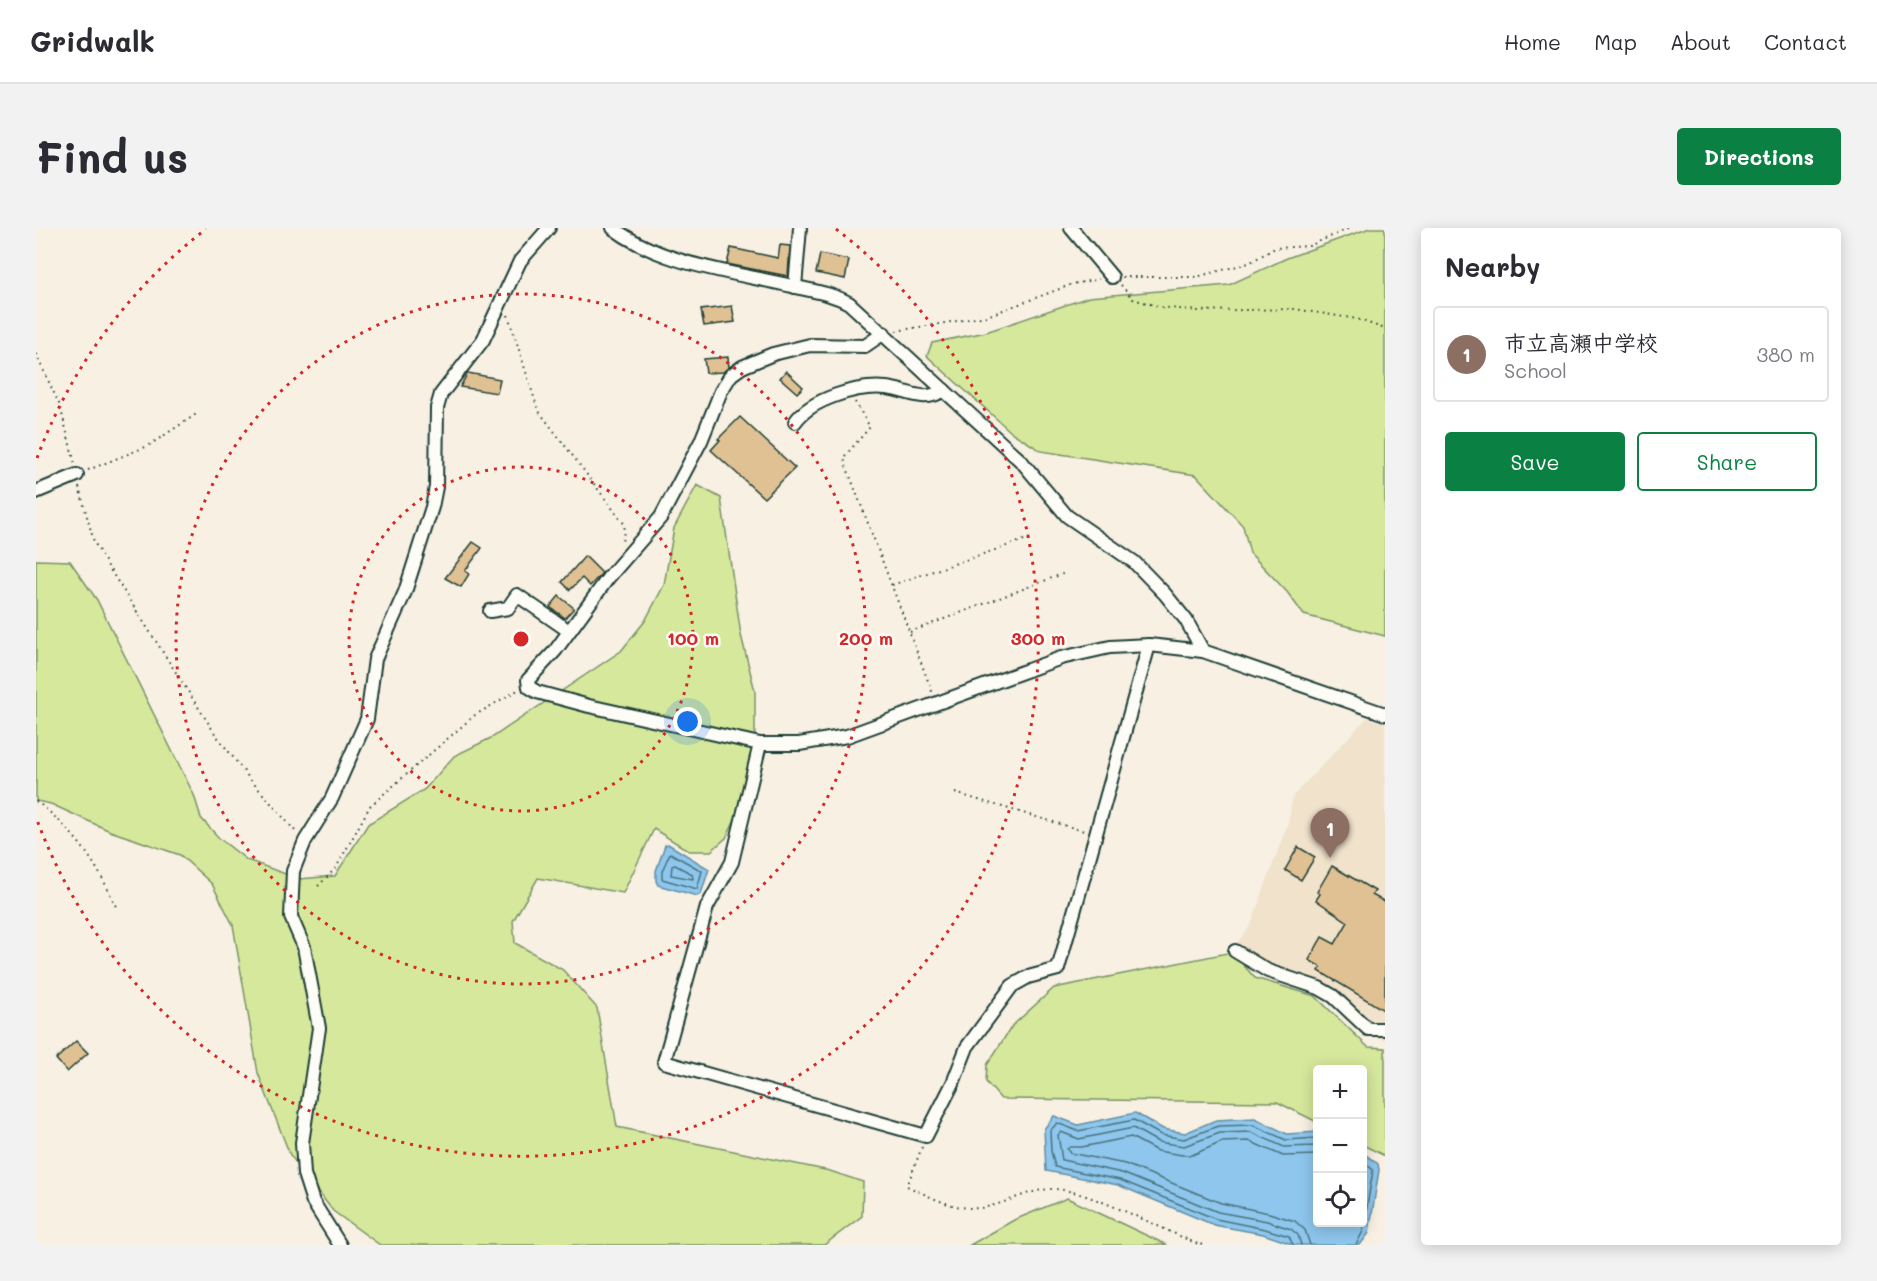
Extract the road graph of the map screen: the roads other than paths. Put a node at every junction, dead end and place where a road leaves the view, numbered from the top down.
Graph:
1 (549, 228) edge
2 (613, 228) edge
3 (800, 228) edge
4 (1071, 228) edge
5 (1112, 277) road end
6 (795, 287) junction
7 (885, 333) junction
8 (944, 390) junction
9 (795, 422) dead end
10 (77, 475) road end
11 (36, 492) edge
12 (490, 611) dead end
13 (569, 631) junction
14 (1149, 645) junction
15 (1203, 651) junction
16 (1385, 714) edge
17 (760, 744) junction
18 (1235, 951) dead end
19 (1385, 1029) edge
20 (340, 1245) edge

1 - 20 street
2 - 6 street
3 - 6 street
4 - 5 street
6 - 7 street
7 - 8 street
7 - 13 street
8 - 9 street
8 - 15 street
10 - 11 street
12 - 13 street
13 - 17 street
14 - 15 street
14 - 17 street
14 - 17 street
15 - 16 street
18 - 19 street

